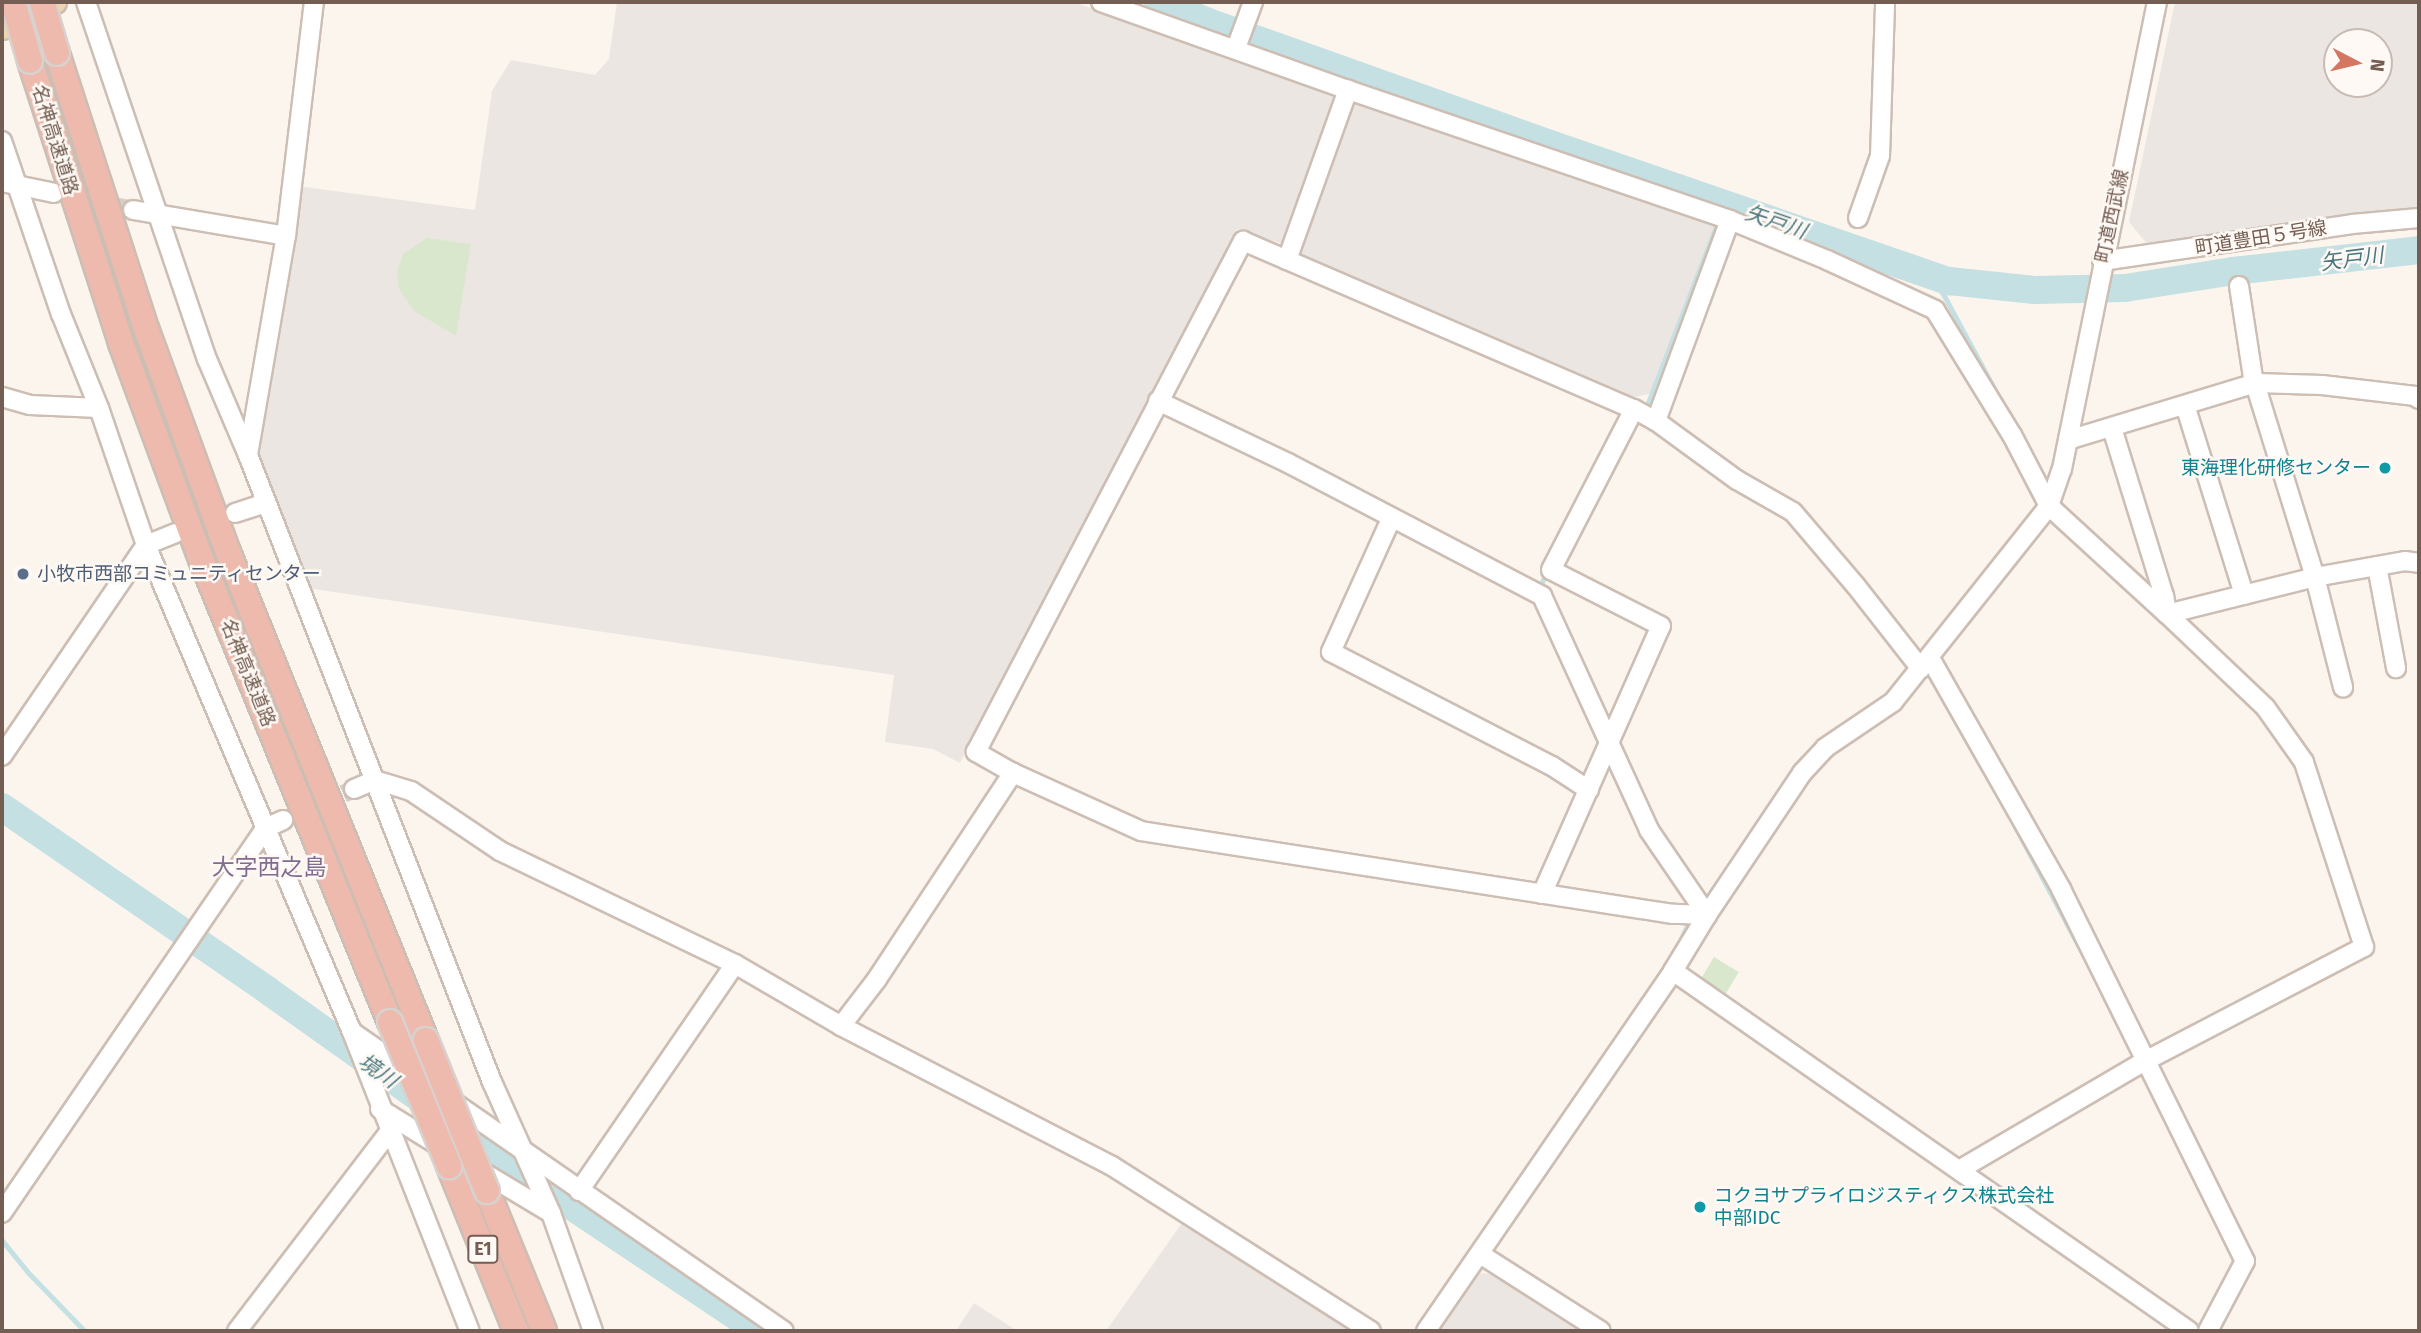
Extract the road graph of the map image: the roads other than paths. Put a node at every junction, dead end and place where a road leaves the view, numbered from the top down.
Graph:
1 (13, 2) edge
2 (42, 2) edge
3 (55, 2) edge
4 (86, 2) edge
5 (314, 2) edge
6 (1101, 2) edge
7 (1885, 2) edge
8 (2158, 2) edge
9 (1250, 9) edge
10 (2, 28) edge
11 (1237, 46) junction
12 (1348, 90) junction
13 (2, 141) edge
14 (9, 184) edge
15 (54, 193) tunnel mouth
16 (133, 210) tunnel mouth
17 (157, 214) junction
18 (1858, 218) dead end
19 (2419, 218) edge
20 (1730, 220) junction
21 (286, 236) junction
22 (1287, 260) junction
23 (2101, 270) junction
24 (2239, 286) dead end
25 (2255, 380) junction
26 (2, 397) edge
27 (2419, 400) edge
28 (1158, 401) junction
29 (2185, 405) junction
30 (99, 408) junction
31 (1634, 409) junction
32 (1656, 421) junction
33 (2112, 428) junction
34 (2069, 436) junction
35 (248, 455) junction
36 (265, 503) junction
37 (2049, 506) junction
38 (235, 513) dead end
39 (1391, 519) junction
40 (176, 533) dead end
41 (146, 545) junction
42 (2419, 563) edge
43 (2377, 566) junction
44 (2315, 577) junction
45 (2244, 594) junction
46 (2167, 614) junction
47 (1925, 663) junction
48 (2396, 668) dead end
49 (2343, 687) dead end
50 (1610, 742) junction
51 (2, 756) edge
52 (1013, 773) junction
53 (376, 780) junction
54 (355, 789) tunnel mouth
55 (1589, 790) junction
56 (275, 824) junction
57 (1542, 894) junction
58 (1707, 915) junction
59 (735, 964) junction
60 (1674, 971) junction
61 (841, 1026) junction
62 (352, 1032) junction
63 (2145, 1061) junction
64 (379, 1105) junction
65 (390, 1131) junction
66 (524, 1153) junction
67 (1959, 1170) junction
68 (579, 1191) junction
69 (2, 1213) edge
70 (551, 1213) junction
71 (1480, 1254) junction
72 (237, 1331) edge
73 (470, 1331) edge
74 (516, 1331) edge
75 (544, 1331) edge
76 (593, 1331) edge
77 (784, 1331) edge
78 (1371, 1331) edge
79 (1426, 1331) edge
80 (1601, 1331) edge
81 (2189, 1331) edge
82 (2208, 1331) edge

1 - 74 highway, 名神高速道路 / E1, bridge
2 - 75 highway, 名神高速道路 / E1, bridge
3 - 10 main road
4 - 17 street
5 - 21 street
6 - 11 street
7 - 18 street
8 - 23 street, 町道西武線
9 - 11 street
11 - 12 street
12 - 20 street
12 - 22 street
13 - 14 street
14 - 15 street
14 - 30 street
16 - 17 street
17 - 21 street
17 - 35 street
19 - 23 street, 町道豊田５号線
20 - 32 street
20 - 37 street
21 - 35 street
22 - 28 street
22 - 31 street
23 - 34 street, 町道西武線
24 - 25 street
25 - 27 street
25 - 29 street
25 - 44 street
26 - 30 street
28 - 39 street
28 - 52 street
29 - 33 street
29 - 45 street
30 - 41 street
31 - 32 street
31 - 50 street
32 - 47 street
33 - 34 street
33 - 46 street
34 - 37 street, 町道西武線
35 - 36 street
36 - 38 street
36 - 53 street
37 - 46 street
37 - 47 street, 町道西武線
39 - 50 street
39 - 55 street
40 - 41 street
41 - 51 street
41 - 56 street
42 - 43 street
43 - 44 street
43 - 48 street
44 - 45 street
44 - 49 street
45 - 46 street
46 - 63 street
47 - 58 street, 町道西武線
47 - 63 street
50 - 55 street
50 - 58 street
52 - 57 street
52 - 61 street
53 - 54 street
53 - 59 street
53 - 66 street
55 - 57 street
56 - 62 street
56 - 69 street
57 - 58 street
58 - 60 street, 町道西武線
59 - 61 street
59 - 68 street
60 - 67 street
60 - 71 street, 町道西武線
61 - 78 street
62 - 64 street
62 - 66 street
63 - 67 street
63 - 82 street
64 - 65 street
64 - 70 street
65 - 72 street
65 - 73 street
66 - 68 street
66 - 70 street
67 - 81 street
68 - 77 street
70 - 76 street
71 - 79 street, 町道西武線
71 - 80 street

